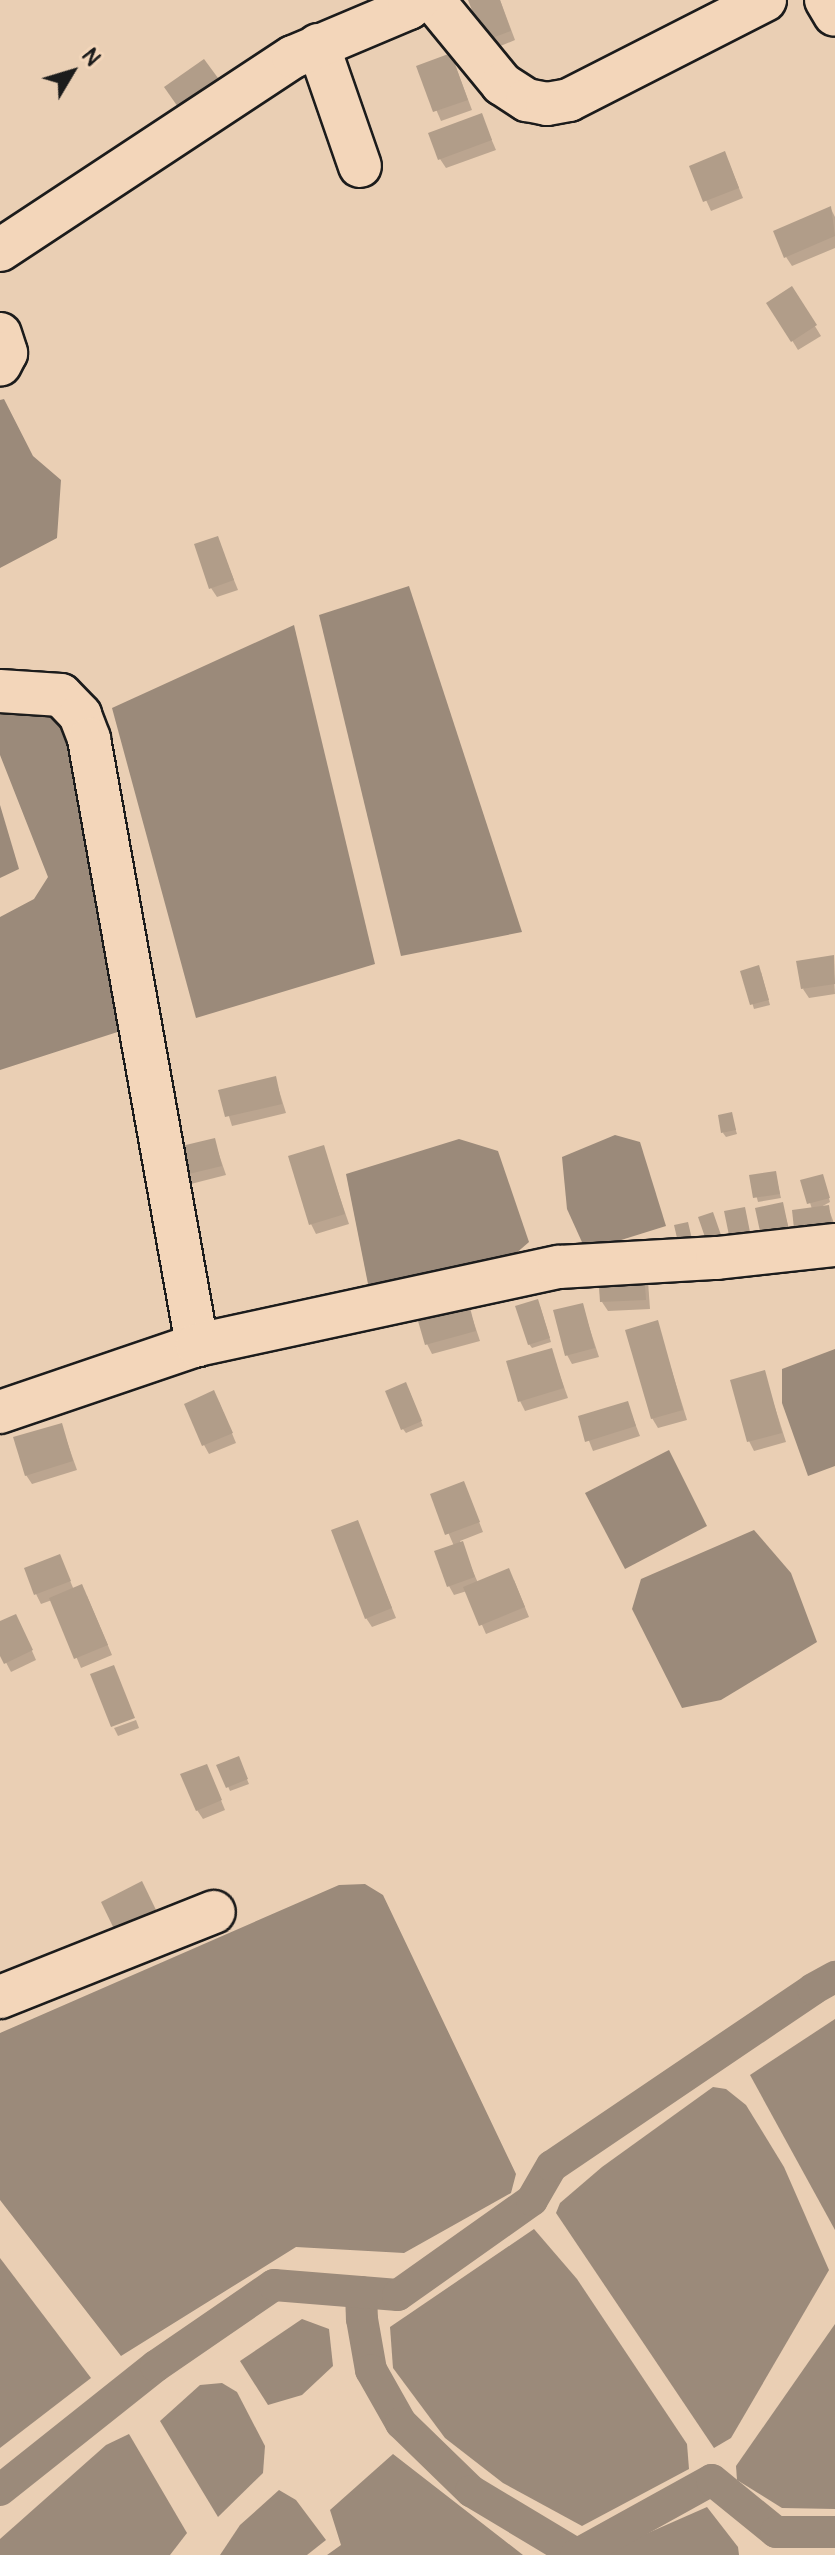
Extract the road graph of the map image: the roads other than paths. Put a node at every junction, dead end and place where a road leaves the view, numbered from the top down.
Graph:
1 (418, 0) edge
2 (433, 0) edge
3 (765, 0) edge
4 (826, 0) edge
5 (835, 15) edge
6 (318, 45) junction
7 (360, 166) dead end
8 (0, 250) edge
9 (0, 334) edge
10 (0, 365) edge
11 (0, 691) edge
12 (835, 1245) edge
13 (197, 1345) junction
14 (0, 1412) edge
15 (214, 1912) dead end
16 (0, 1997) edge

1 - 6 street
2 - 3 street
4 - 5 street
6 - 7 street
6 - 8 street
9 - 10 street
11 - 13 street
12 - 13 street
13 - 14 street
15 - 16 street

